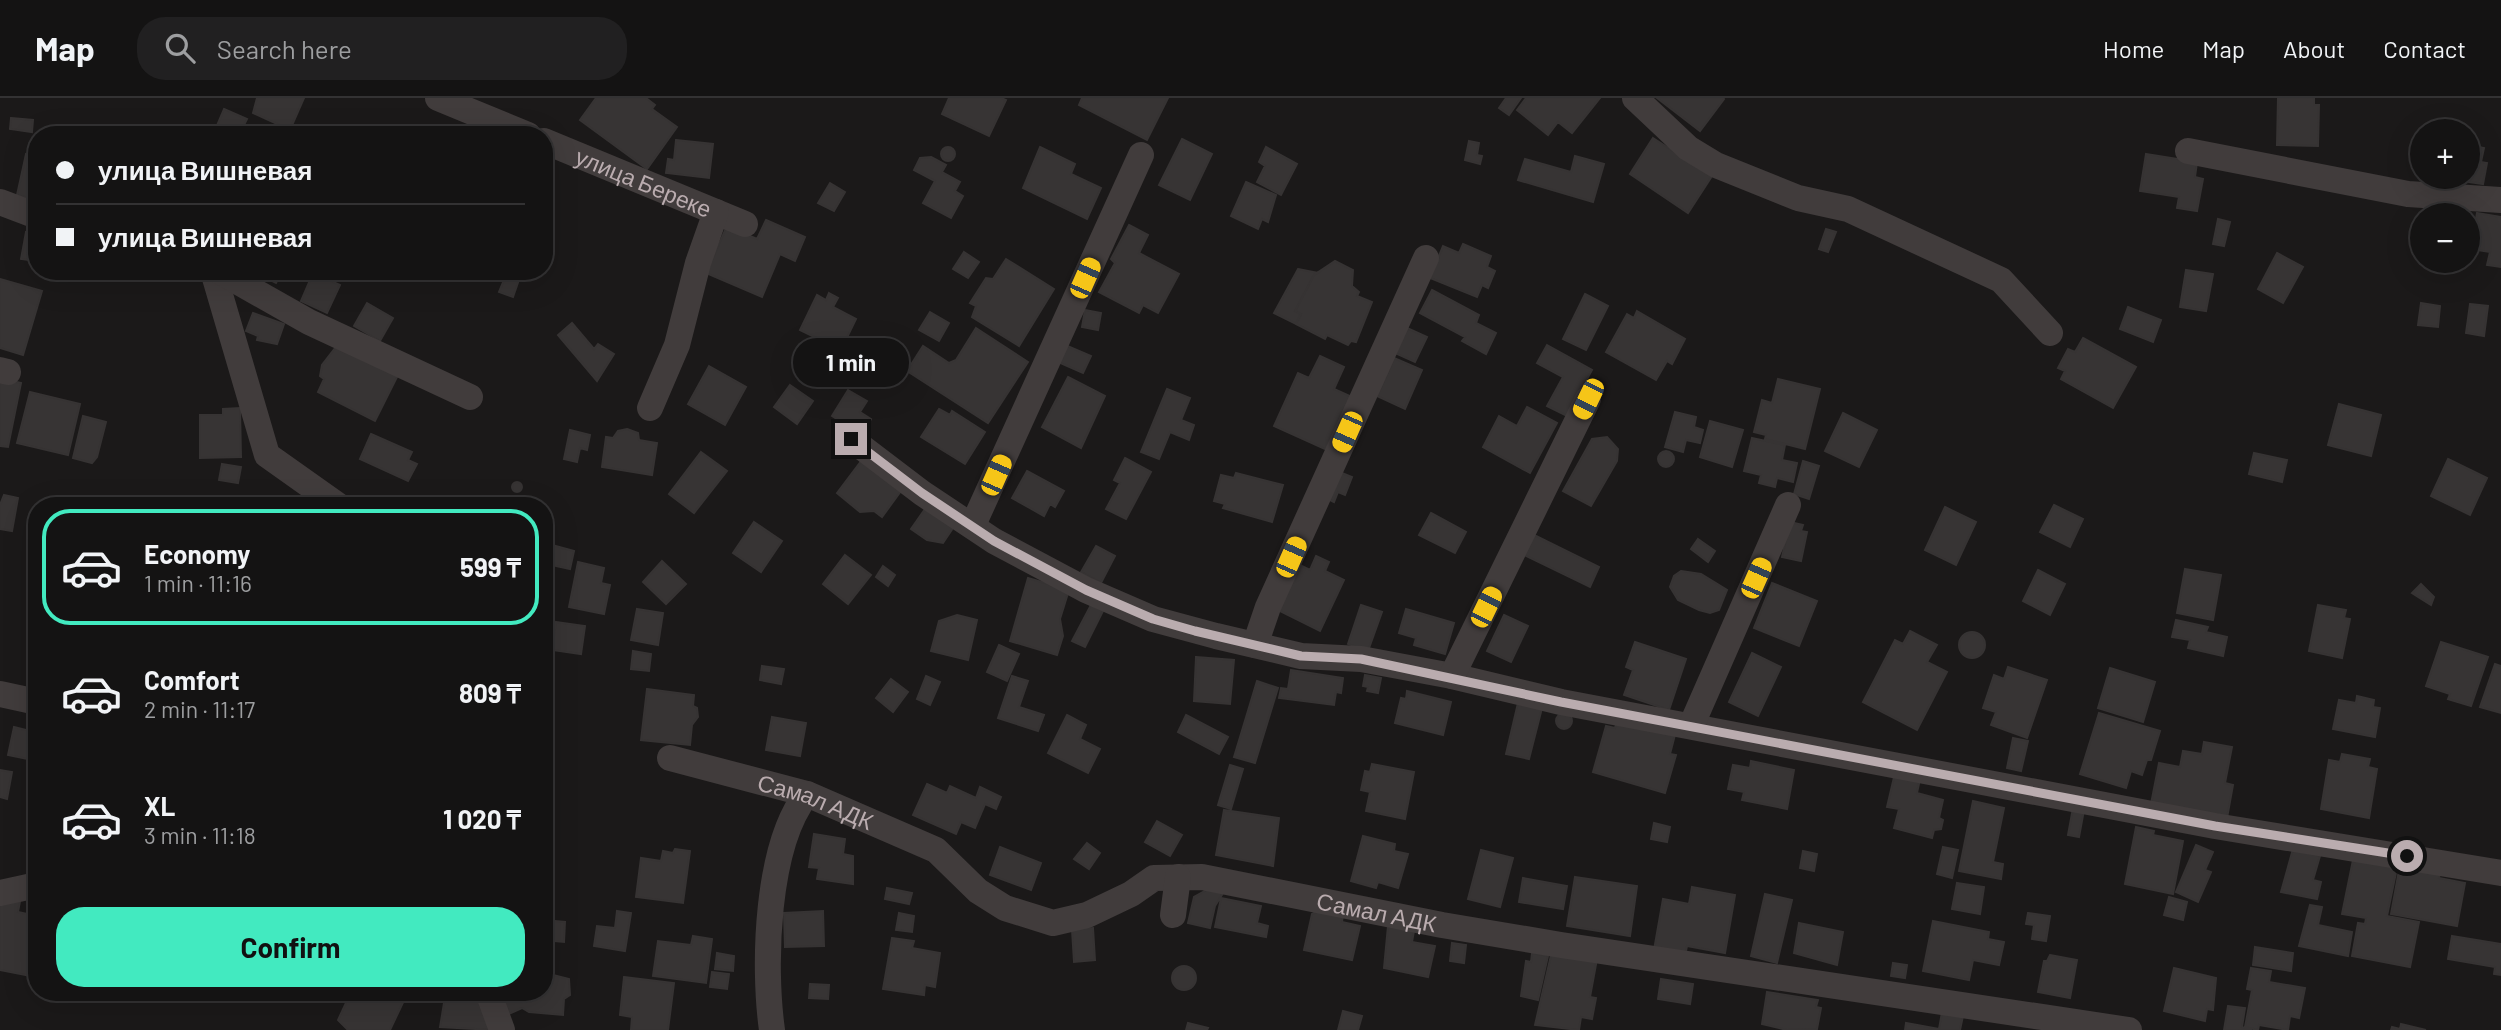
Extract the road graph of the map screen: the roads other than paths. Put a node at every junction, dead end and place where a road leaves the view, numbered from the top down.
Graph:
1 (439, 98) edge
2 (1635, 98) edge
3 (506, 126) edge
4 (553, 145) edge
5 (2188, 151) dead end
6 (1141, 155) dead end
7 (2501, 200) edge
8 (0, 202) edge
9 (28, 212) edge
10 (716, 212) junction
11 (745, 224) dead end
12 (1426, 258) dead end
13 (215, 280) edge
14 (235, 280) edge
15 (2050, 333) dead end
16 (470, 397) dead end
17 (1588, 399) dead end
18 (650, 408) dead end
19 (851, 439) dead end
20 (326, 497) edge
21 (1788, 505) dead end
22 (973, 525) junction
23 (1255, 645) junction
24 (1452, 676) junction
25 (0, 694) edge
26 (28, 700) edge
27 (1692, 724) junction
28 (670, 758) dead end
29 (807, 794) junction
30 (2501, 873) edge
31 (1178, 877) junction
32 (28, 887) edge
33 (0, 893) edge
34 (1173, 915) dead end
35 (491, 1001) edge
36 (502, 1030) edge
37 (772, 1030) edge
38 (2129, 1030) edge

1 - 3 street
2 - 15 street
4 - 10 street, улица Береке
5 - 7 street
6 - 22 street
8 - 9 street
10 - 11 street, улица Береке
10 - 18 street
12 - 23 street
13 - 20 street
14 - 16 street
17 - 24 street
19 - 22 street
21 - 27 street
22 - 23 street
23 - 24 street
24 - 27 street
25 - 26 street
27 - 30 street
28 - 29 street, Самал АДК
29 - 31 street, Самал АДК
29 - 37 street
31 - 34 street
31 - 38 street, Самал АДК
32 - 33 street
35 - 36 street

